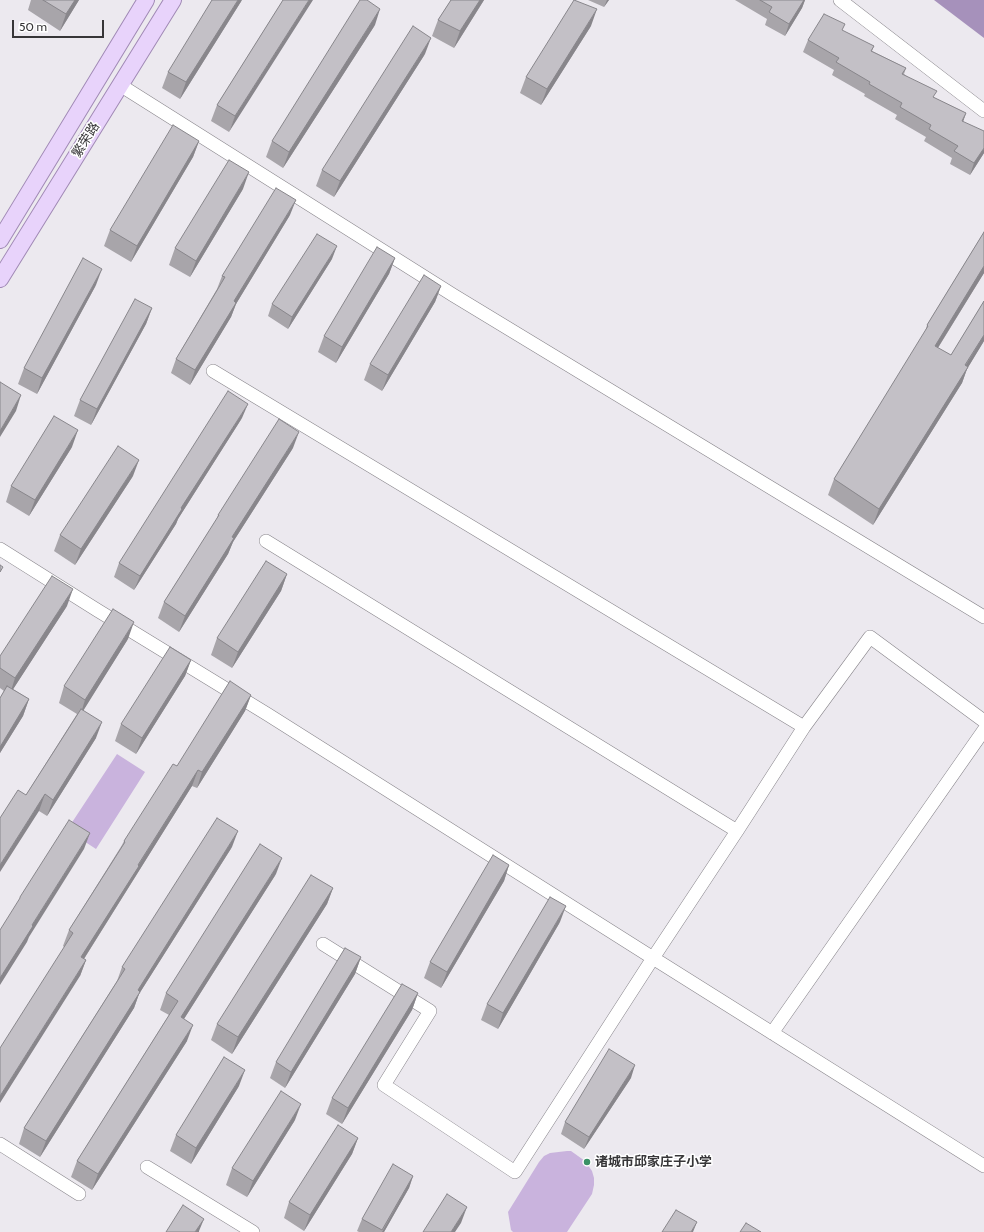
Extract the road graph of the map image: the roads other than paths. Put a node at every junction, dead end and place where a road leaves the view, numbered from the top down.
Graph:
1 (146, 0) edge
2 (173, 0) edge
3 (840, 0) edge
4 (120, 85) junction
5 (984, 111) edge
6 (0, 240) edge
7 (0, 280) edge
8 (213, 371) dead end
9 (266, 541) dead end
10 (0, 549) edge
11 (984, 617) edge
12 (984, 721) edge
13 (804, 727) junction
14 (984, 730) edge
15 (737, 831) junction
16 (324, 944) dead end
17 (652, 958) junction
18 (772, 1033) junction
19 (0, 1144) edge
20 (984, 1166) edge
21 (147, 1167) dead end
22 (79, 1194) dead end
23 (253, 1232) edge

1 - 6 main road, 繁荣路
2 - 4 main road, 繁荣路
3 - 5 street
4 - 7 main road, 繁荣路
4 - 11 street
8 - 13 street
9 - 15 street
10 - 17 street
12 - 13 street
13 - 15 street
14 - 18 street
15 - 17 street
16 - 17 street
17 - 18 street
18 - 20 street
19 - 22 street
21 - 23 street

